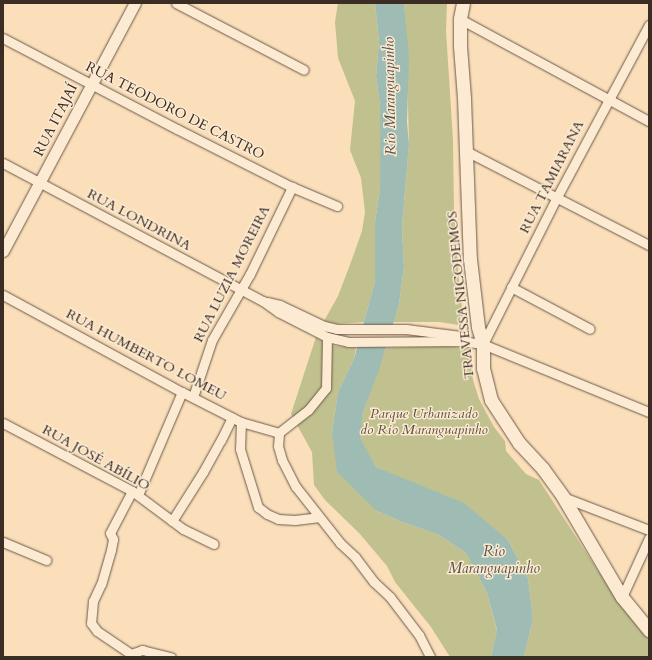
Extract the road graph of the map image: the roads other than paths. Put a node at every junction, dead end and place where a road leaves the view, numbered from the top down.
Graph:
1 (135, 3) edge
2 (176, 3) edge
3 (463, 4) edge
4 (460, 19) junction
5 (649, 25) edge
6 (3, 38) edge
7 (304, 70) dead end
8 (92, 84) junction
9 (608, 100) junction
10 (649, 121) edge
11 (466, 151) junction
12 (3, 163) edge
13 (40, 183) junction
14 (292, 187) junction
15 (557, 197) junction
16 (337, 206) dead end
17 (649, 246) edge
18 (3, 251) edge
19 (511, 287) junction
20 (240, 289) junction
21 (3, 295) edge
22 (262, 301) junction
23 (590, 329) dead end
24 (327, 337) junction
25 (483, 344) junction
26 (182, 392) junction
27 (193, 397) junction
28 (649, 412) edge
29 (232, 417) junction
30 (241, 422) junction
31 (3, 423) edge
32 (279, 433) junction
33 (135, 493) junction
34 (563, 497) junction
35 (318, 516) junction
36 (172, 521) junction
37 (649, 530) edge
38 (649, 538) edge
39 (3, 542) edge
40 (214, 544) dead end
41 (46, 560) dead end
42 (622, 597) junction
43 (649, 630) edge
44 (130, 655) edge
45 (171, 657) edge
46 (430, 657) edge

1 - 8 street, RUA ITAJAÍ
2 - 7 street
3 - 4 main road, TRAVESSA NICODEMOS
4 - 9 street
4 - 11 main road, TRAVESSA NICODEMOS
5 - 9 street, RUA TAMIARANA
6 - 8 street, RUA TEODORO DE CASTRO
8 - 13 street, RUA ITAJAÍ
8 - 14 street, RUA TEODORO DE CASTRO
9 - 10 street
9 - 15 street, RUA TAMIARANA
11 - 15 street
11 - 25 main road, TRAVESSA NICODEMOS
12 - 13 street, RUA LONDRINA
13 - 18 street, RUA ITAJAÍ
13 - 20 street, RUA LONDRINA
14 - 16 street, RUA TEODORO DE CASTRO
14 - 20 street, RUA LUZIA MOREIRA
15 - 17 street
15 - 19 street, RUA TAMIARANA
19 - 23 street
19 - 25 street, RUA TAMIARANA
20 - 22 street, RUA LONDRINA
20 - 27 street, RUA LUZIA MOREIRA
21 - 26 street, RUA HUMBERTO LOMEU
22 - 24 street
22 - 25 street
24 - 25 street
24 - 32 street
25 - 28 street
25 - 34 main road, TRAVESSA NICODEMOS
26 - 27 street, RUA HUMBERTO LOMEU
26 - 33 street
27 - 29 street, RUA HUMBERTO LOMEU
29 - 30 street, RUA HUMBERTO LOMEU
29 - 36 street
30 - 32 street, RUA HUMBERTO LOMEU
30 - 35 street
31 - 33 street, RUA JOSÉ ABÍLIO
32 - 35 street
33 - 36 street, RUA JOSÉ ABÍLIO
33 - 44 street
34 - 37 street
34 - 42 main road, TRAVESSA NICODEMOS
35 - 46 street
36 - 40 street, RUA JOSÉ ABÍLIO
38 - 42 street
39 - 41 street
42 - 43 main road, TRAVESSA NICODEMOS
44 - 45 street

